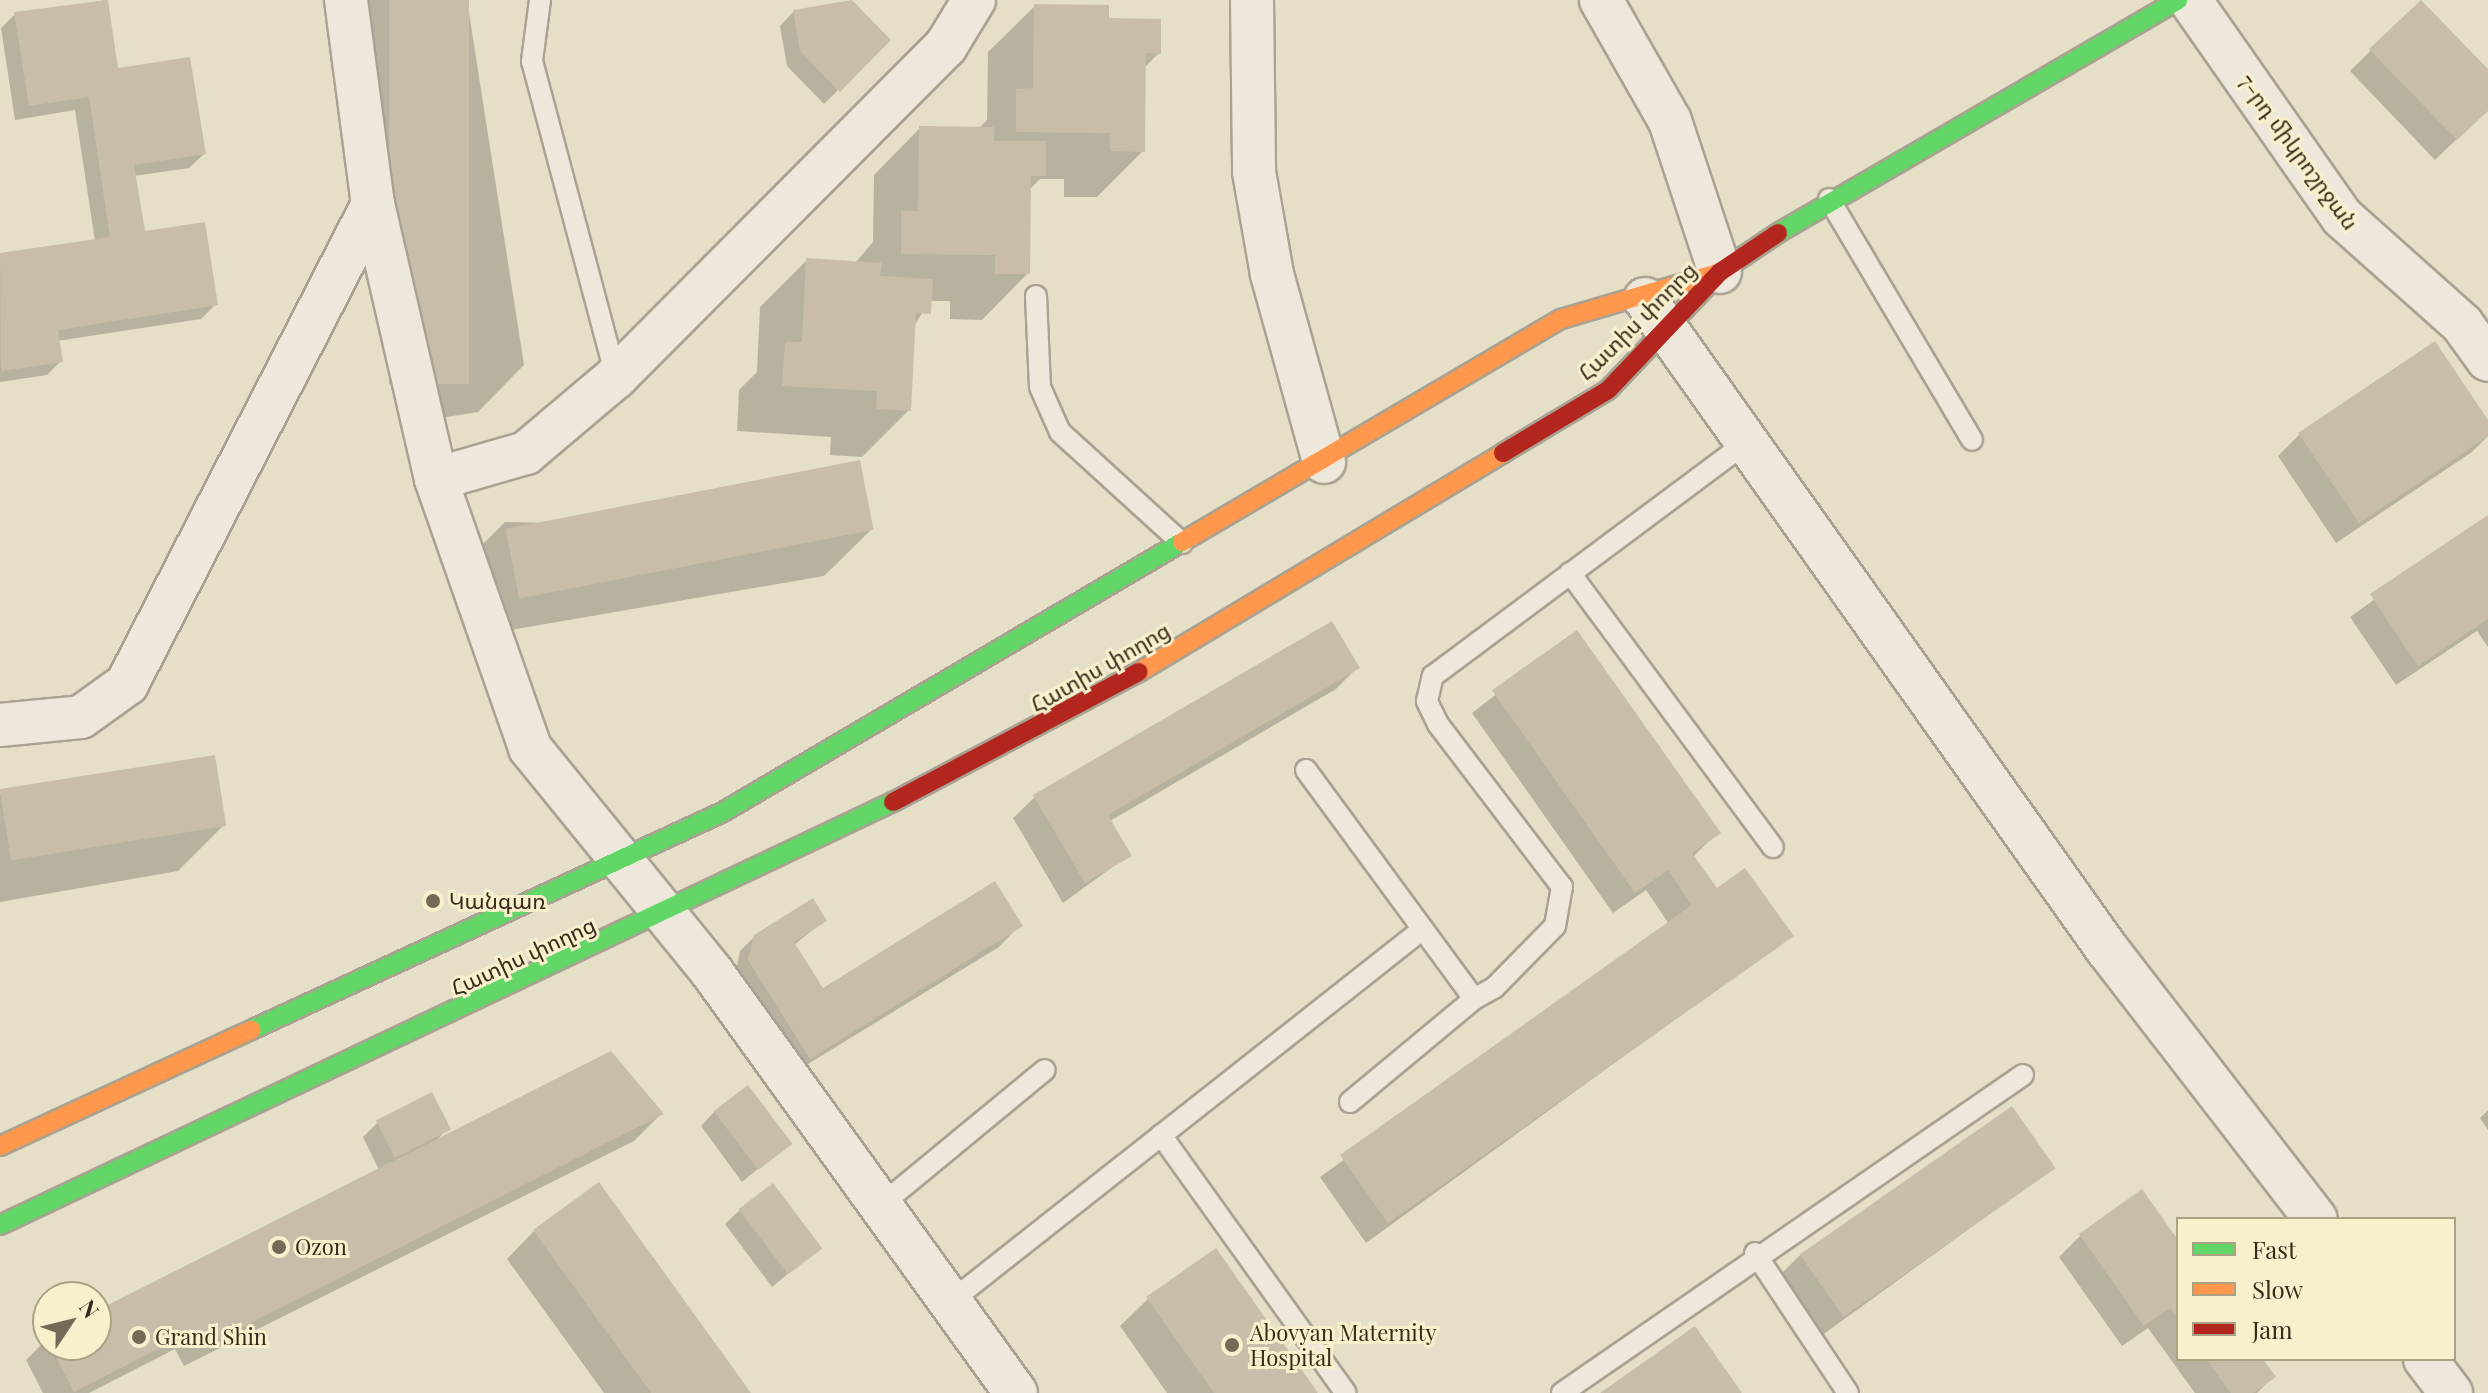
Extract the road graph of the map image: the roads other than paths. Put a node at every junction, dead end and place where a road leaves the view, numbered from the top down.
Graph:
1 (346, 0) edge
2 (540, 0) edge
3 (974, 0) edge
4 (1252, 0) edge
5 (1601, 0) edge
6 (2178, 0) edge
7 (2190, 0) edge
8 (1829, 199) junction
9 (373, 204) junction
10 (1720, 272) junction
11 (1642, 295) junction
12 (1036, 296) dead end
13 (1667, 328) junction
14 (2488, 360) edge
15 (616, 377) junction
16 (1972, 440) dead end
17 (1746, 443) junction
18 (1324, 462) junction
19 (436, 479) junction
20 (1182, 543) junction
21 (1570, 573) junction
22 (0, 725) edge
23 (1306, 770) dead end
24 (1773, 847) dead end
25 (620, 859) junction
26 (665, 915) junction
27 (1419, 932) junction
28 (1474, 999) junction
29 (1045, 1070) dead end
30 (2023, 1075) dead end
31 (1350, 1102) dead end
32 (1161, 1135) junction
33 (0, 1146) edge
34 (881, 1205) junction
35 (2314, 1217) edge
36 (0, 1225) edge
37 (1755, 1253) junction
38 (950, 1302) junction
39 (2427, 1361) edge
40 (1016, 1393) edge
41 (1346, 1393) edge
42 (1562, 1393) edge
43 (1848, 1393) edge
44 (2451, 1393) edge

1 - 9 street
2 - 15 lane
3 - 15 street
4 - 18 street
5 - 10 street
6 - 8 main road
7 - 14 street, 7-րդ միկրոշրջան
8 - 10 main road
8 - 16 lane
9 - 19 street
9 - 22 street
10 - 11 main road, Հատիս փողոց
10 - 13 main road, Հատիս փողոց
11 - 13 street
11 - 18 main road, Հատիս փողոց
12 - 20 lane
13 - 17 street
13 - 26 main road, Հատիս փողոց
15 - 19 street
17 - 21 lane
17 - 35 street
18 - 20 main road, Հատիս փողոց
19 - 25 street
20 - 25 main road, Հատիս փողոց
21 - 24 lane
21 - 28 lane
23 - 27 lane
25 - 26 street
25 - 33 main road, Հատիս փողոց
26 - 34 street
26 - 36 main road, Հատիս փողոց
27 - 28 lane
27 - 32 lane
28 - 31 lane
29 - 34 lane
30 - 37 lane
32 - 38 lane
32 - 41 lane
34 - 38 street
37 - 42 lane
37 - 43 lane
38 - 40 street
39 - 44 street

